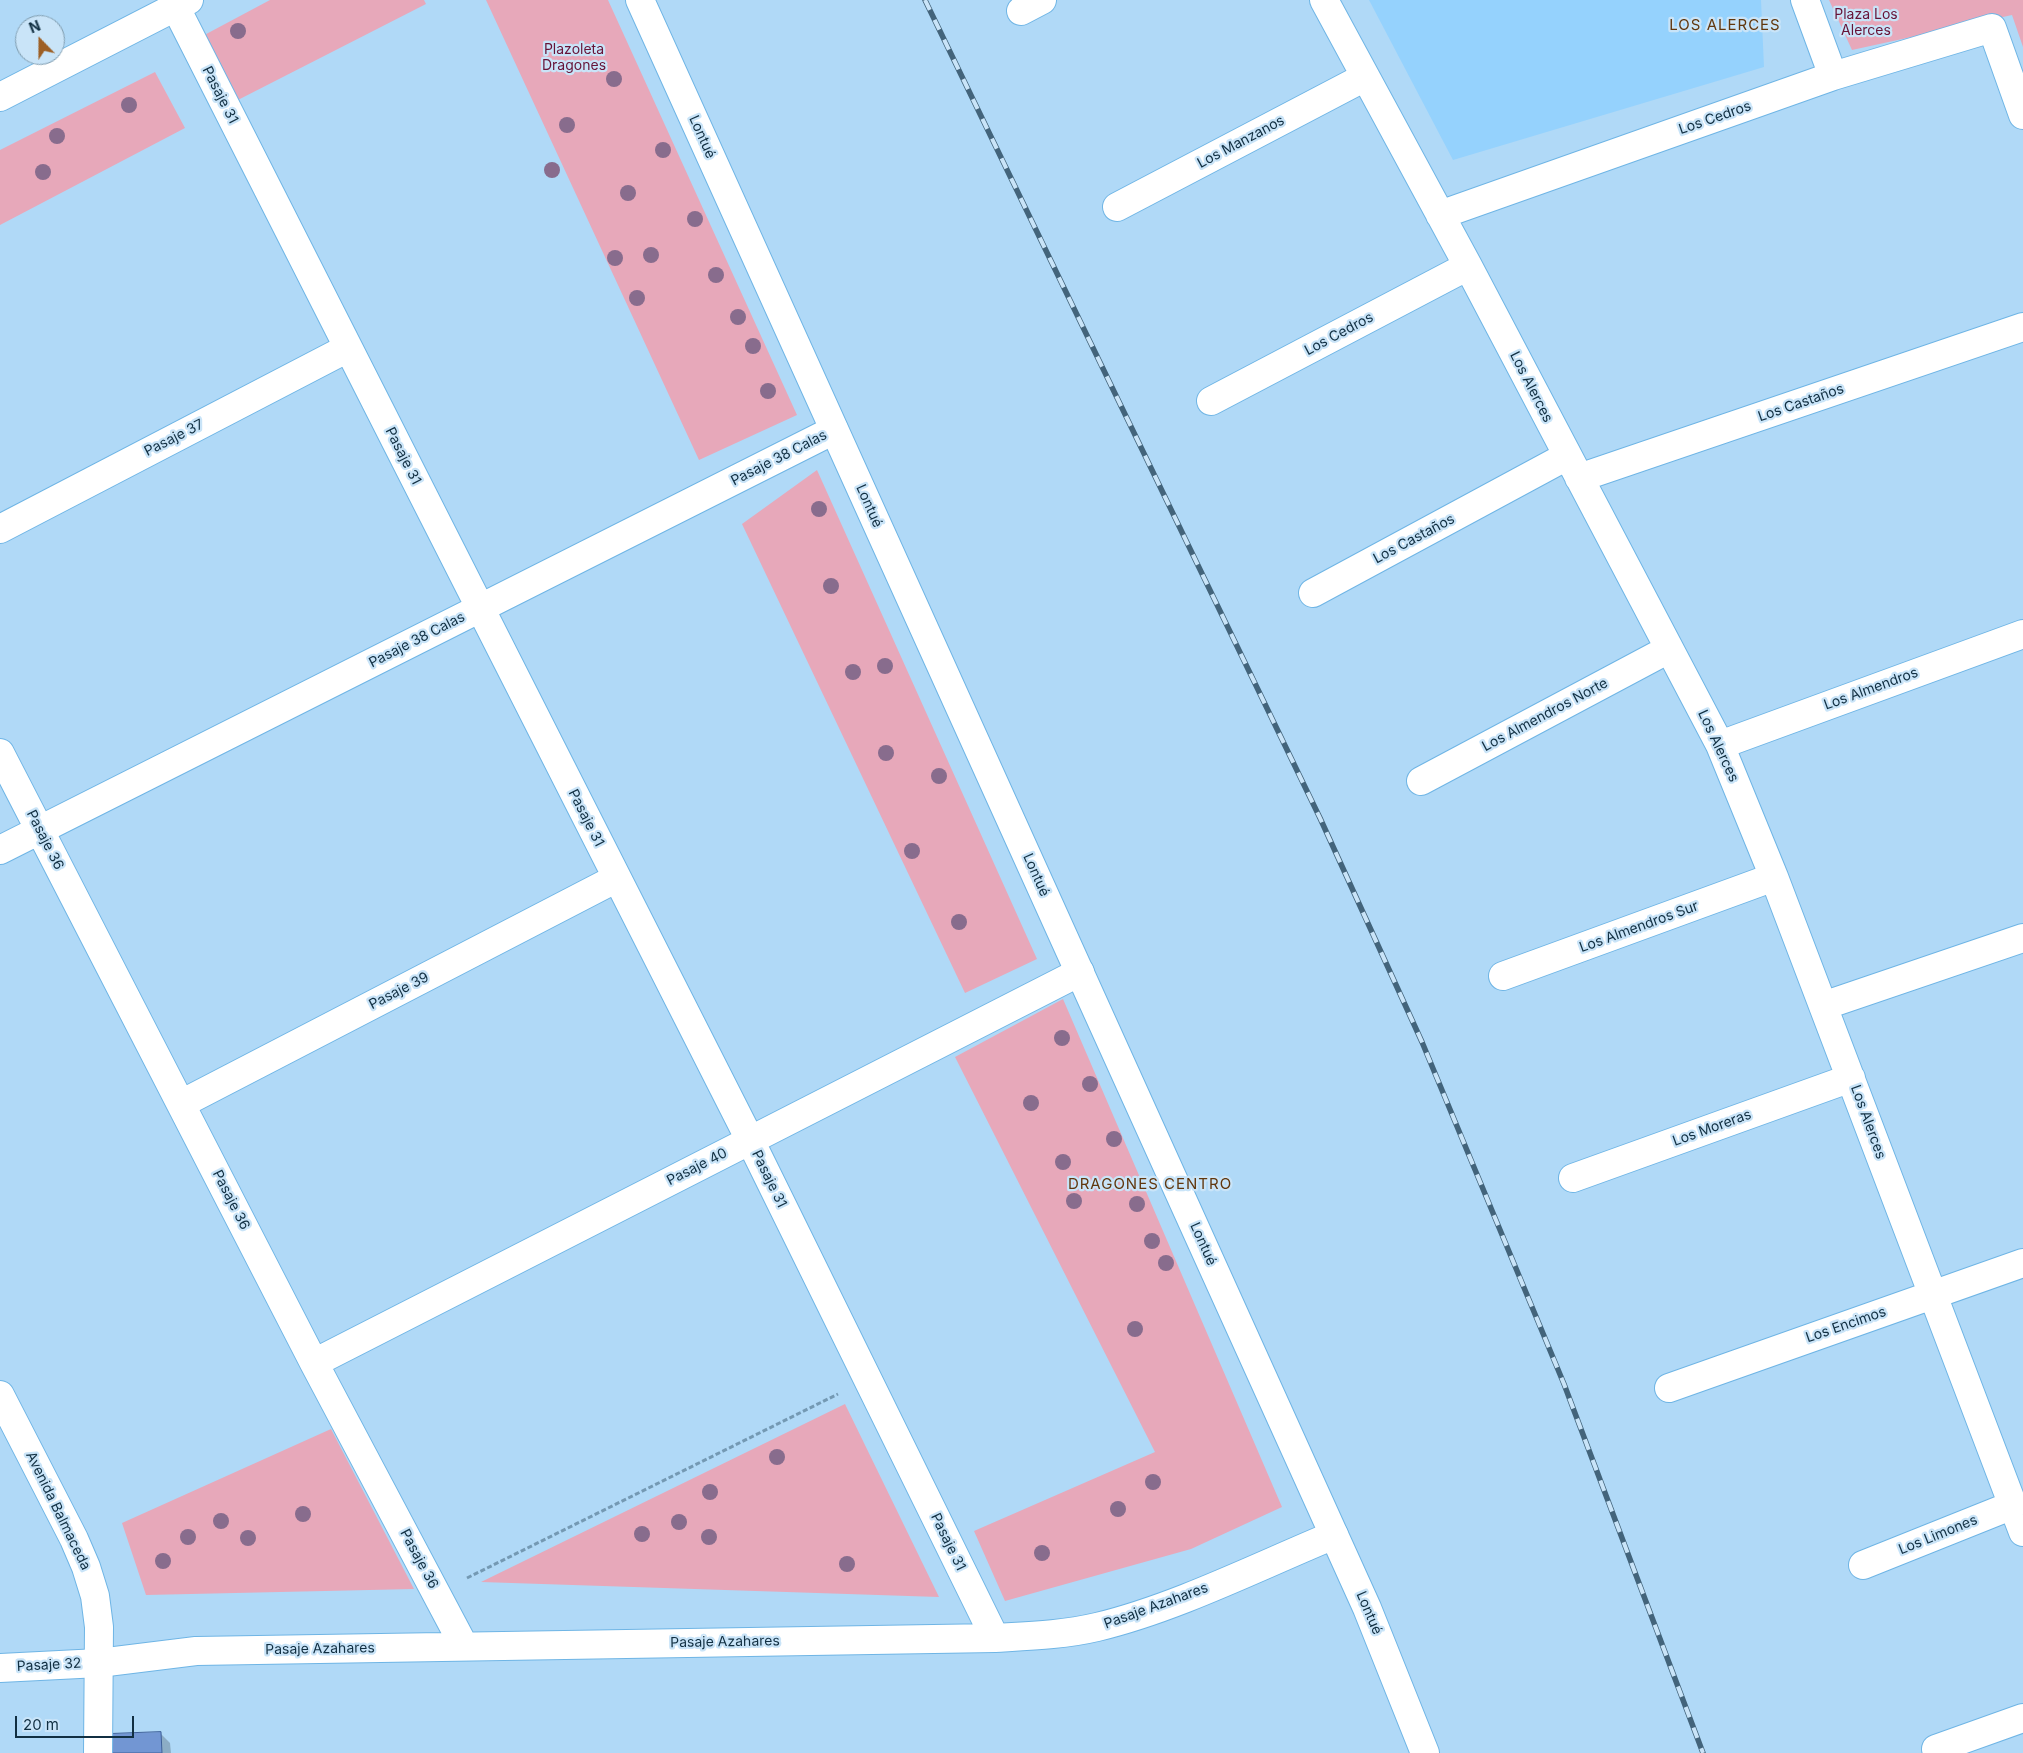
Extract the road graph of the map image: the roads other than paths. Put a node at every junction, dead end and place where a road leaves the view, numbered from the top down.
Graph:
1 (640, 0) edge
2 (1324, 0) edge
3 (1806, 0) edge
4 (179, 2) edge
5 (1833, 76) junction
6 (1365, 77) junction
7 (0, 97) edge
8 (2023, 115) edge
9 (1117, 207) dead end
10 (1440, 215) junction
11 (1468, 266) junction
12 (2023, 327) edge
13 (348, 348) junction
14 (1211, 401) dead end
15 (834, 430) junction
16 (1573, 467) junction
17 (0, 529) edge
18 (1313, 593) dead end
19 (480, 608) junction
20 (2023, 634) edge
21 (1669, 649) junction
22 (1720, 745) junction
23 (0, 753) edge
24 (1421, 781) dead end
25 (40, 830) junction
26 (0, 850) edge
27 (1774, 877) junction
28 (617, 878) junction
29 (2023, 938) edge
30 (1080, 972) junction
31 (1503, 976) dead end
32 (1823, 1006) junction
33 (1851, 1078) junction
34 (182, 1104) junction
35 (750, 1140) junction
36 (1573, 1178) dead end
37 (2023, 1263) edge
38 (1932, 1295) junction
39 (314, 1363) junction
40 (1669, 1388) dead end
41 (0, 1395) edge
42 (2013, 1505) junction
43 (2023, 1532) edge
44 (1334, 1534) junction
45 (1863, 1565) dead end
46 (995, 1638) junction
47 (464, 1646) junction
48 (99, 1663) junction
49 (0, 1668) edge
50 (2023, 1718) edge
51 (1936, 1749) dead end
52 (98, 1753) edge
53 (1424, 1753) edge

1 - 15 street, Lontué
2 - 6 street, Los Alerces
3 - 5 street
4 - 7 street
4 - 13 street, Pasaje 31
5 - 8 street, Los Cedros
5 - 10 street, Los Cedros
6 - 9 street, Los Manzanos
6 - 10 street, Los Alerces
10 - 11 street, Los Alerces
11 - 14 street, Los Cedros
11 - 16 street, Los Alerces
12 - 16 street, Los Castaños
13 - 17 street, Pasaje 37
13 - 19 street, Pasaje 31
15 - 19 street, Pasaje 38 Calas
15 - 30 street, Lontué
16 - 18 street, Los Castaños
16 - 21 street, Los Alerces
19 - 25 street, Pasaje 38 Calas
19 - 28 street, Pasaje 31
20 - 22 street, Los Almendros
21 - 22 street, Los Alerces
21 - 24 street, Los Almendros Norte
22 - 27 street, Los Alerces
23 - 25 street, Pasaje 36
25 - 26 street, Pasaje 38 Calas
25 - 34 street, Pasaje 36
27 - 31 street, Los Almendros Sur
27 - 32 street, Los Alerces
28 - 34 street, Pasaje 39
28 - 35 street, Pasaje 31
29 - 32 street
30 - 35 street, Pasaje 40
30 - 44 street, Lontué
32 - 33 street, Los Alerces
33 - 36 street, Los Moreras
33 - 38 street, Los Alerces
34 - 39 street, Pasaje 36
35 - 39 street, Pasaje 40
35 - 46 street, Pasaje 31
37 - 38 street, Los Encimos
38 - 40 street, Los Encimos
38 - 42 street, Los Alerces
39 - 47 street, Pasaje 36
41 - 48 street, Avenida Balmaceda
42 - 43 street, Los Alerces
42 - 45 street, Los Limones
44 - 46 street, Pasaje Azahares
44 - 53 street, Lontué
46 - 47 street, Pasaje Azahares
47 - 48 street, Pasaje Azahares
48 - 49 street, Pasaje 32
48 - 52 street, Avenida Balmaceda
50 - 51 street

